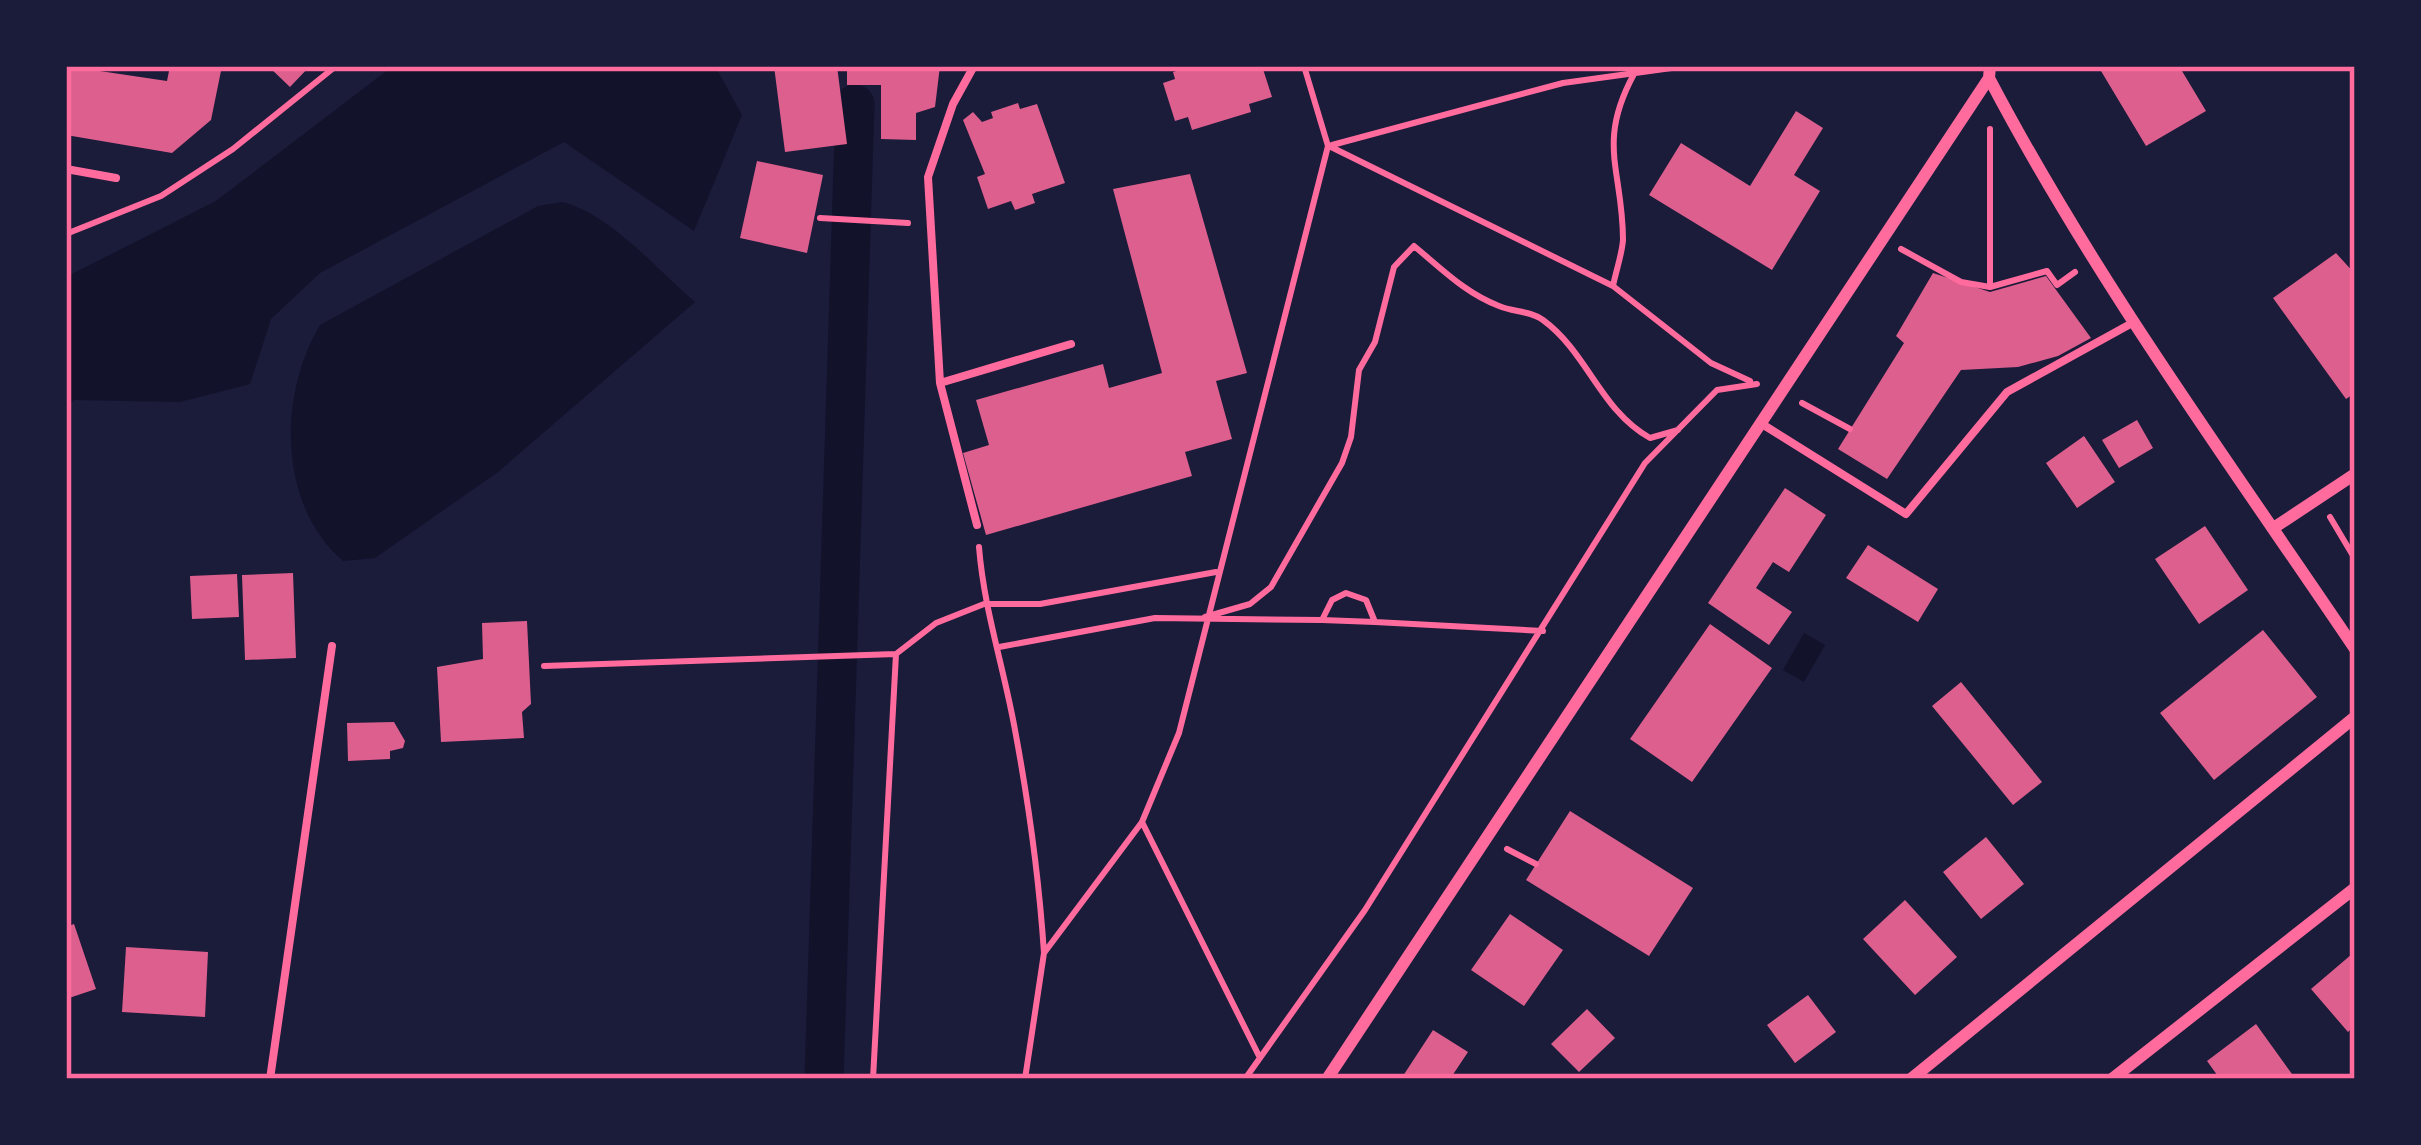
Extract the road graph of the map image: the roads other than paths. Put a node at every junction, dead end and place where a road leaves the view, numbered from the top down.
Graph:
1 (974, 66) edge
2 (1990, 72) edge
3 (66, 169) edge
4 (116, 178) dead end
5 (2134, 322) junction
6 (1071, 344) dead end
7 (940, 382) junction
8 (1761, 423) junction
9 (2355, 473) edge
10 (977, 525) road end
11 (2275, 526) junction
12 (332, 646) dead end
13 (2355, 649) edge
14 (2355, 717) edge
15 (2355, 889) edge
16 (270, 1079) edge
17 (1327, 1079) edge
18 (1911, 1079) edge
19 (2112, 1079) edge

1 - 7 lane
2 - 5 street
2 - 8 street
3 - 4 lane
5 - 8 lane
5 - 11 street
6 - 7 lane
7 - 10 lane
8 - 17 street
9 - 11 street
11 - 13 street
12 - 16 lane
14 - 18 street
15 - 19 street

